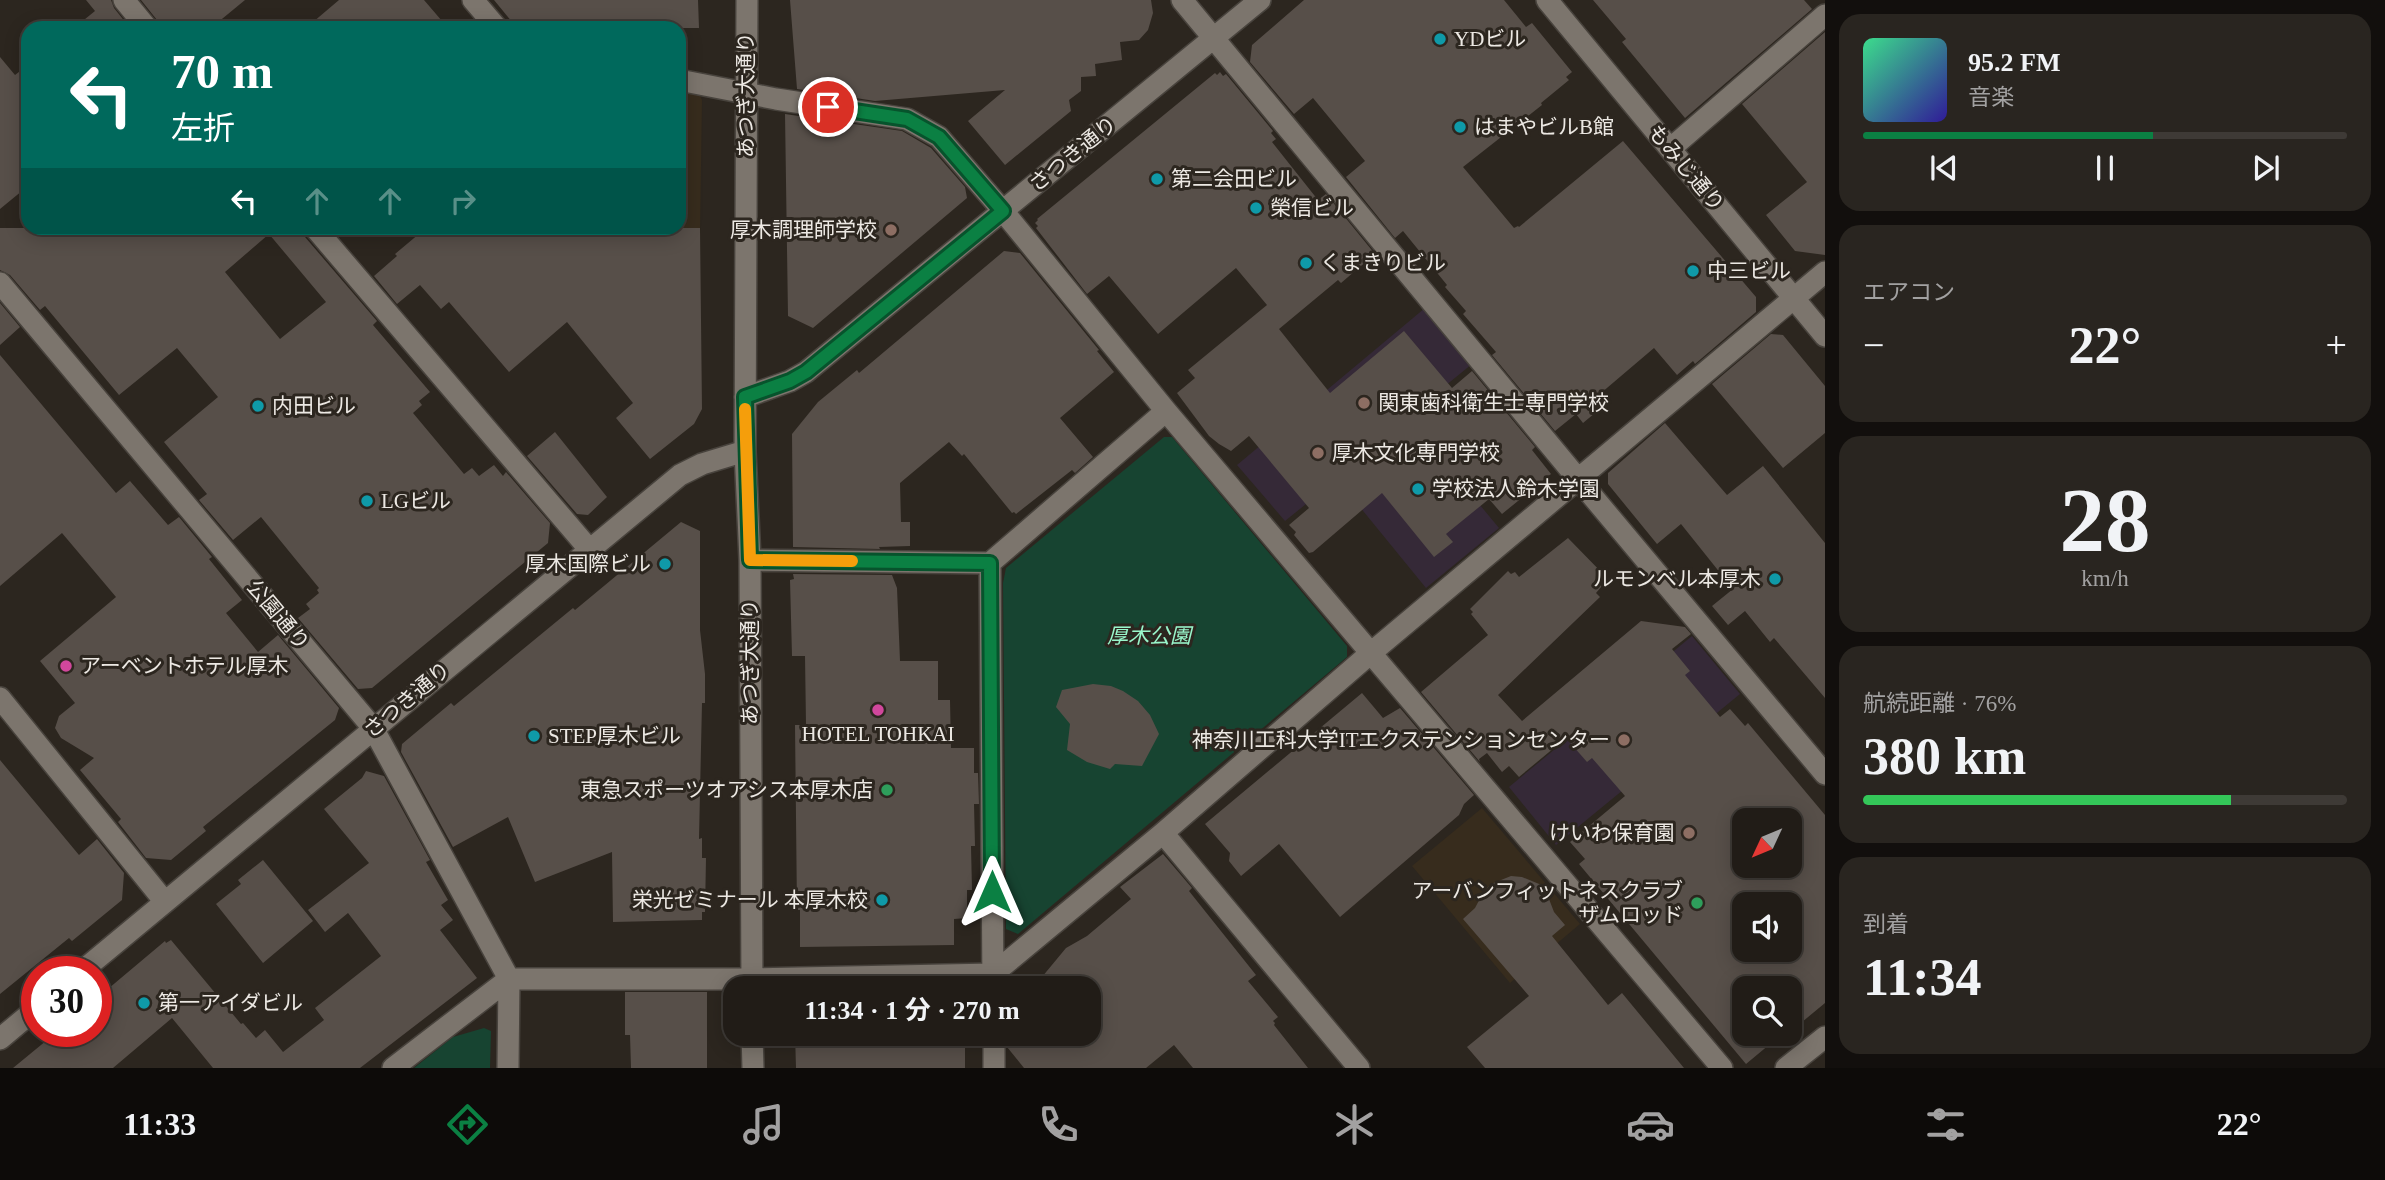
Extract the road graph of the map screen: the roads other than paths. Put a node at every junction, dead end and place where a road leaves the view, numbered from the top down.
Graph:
1 (124, 0) edge
2 (473, 0) edge
3 (747, 0) edge
4 (1182, 0) edge
5 (1260, 0) edge
6 (1547, 0) edge
7 (1825, 15) edge
8 (141, 21) edge
9 (491, 21) edge
10 (1214, 38) junction
11 (686, 81) edge
12 (746, 92) junction
13 (1670, 149) junction
14 (1003, 211) junction
15 (321, 235) edge
16 (1825, 272) edge
17 (0, 283) edge
18 (1794, 299) junction
19 (1825, 336) edge
20 (745, 397) junction
21 (1167, 411) junction
22 (745, 451) junction
23 (1578, 479) junction
24 (589, 550) junction
25 (750, 560) junction
26 (990, 563) junction
27 (1372, 652) junction
28 (0, 698) edge
29 (373, 728) junction
30 (1825, 774) edge
31 (1163, 833) junction
32 (165, 902) junction
33 (100, 956) edge
34 (752, 976) edge
35 (993, 976) edge
36 (999, 976) edge
37 (509, 979) junction
38 (723, 983) edge
39 (21, 1021) edge
40 (1825, 1037) edge
41 (0, 1039) edge
42 (752, 1046) edge
43 (393, 1068) edge
44 (508, 1068) edge
45 (752, 1068) edge
46 (1359, 1068) edge
47 (1722, 1068) edge
48 (1786, 1068) edge

1 - 8 street
2 - 9 street
3 - 12 street, あつぎ大通り
4 - 10 street
5 - 10 street, さつき通り
6 - 13 street, もみじ通り
7 - 13 street
10 - 14 street, さつき通り
10 - 23 street
11 - 12 street
12 - 14 street
12 - 20 street, あつぎ大通り
13 - 18 street, もみじ通り
14 - 20 street, さつき通り
14 - 21 street
15 - 24 street
16 - 18 street
17 - 29 street, 公園通り
18 - 19 street, もみじ通り
18 - 23 street
20 - 22 street, あつぎ大通り
21 - 26 street
21 - 27 street
22 - 24 street, さつき通り
22 - 25 street, あつぎ大通り
23 - 27 street
23 - 30 street
24 - 29 street, さつき通り
25 - 26 street
25 - 34 street, あつぎ大通り
26 - 35 street
27 - 31 street
27 - 47 street
28 - 32 street
29 - 32 street, さつき通り
29 - 37 street, 公園通り
31 - 36 street
31 - 46 street
32 - 33 street, さつき通り
37 - 38 street
37 - 43 street
37 - 44 street
39 - 41 street
40 - 48 street
42 - 45 street

